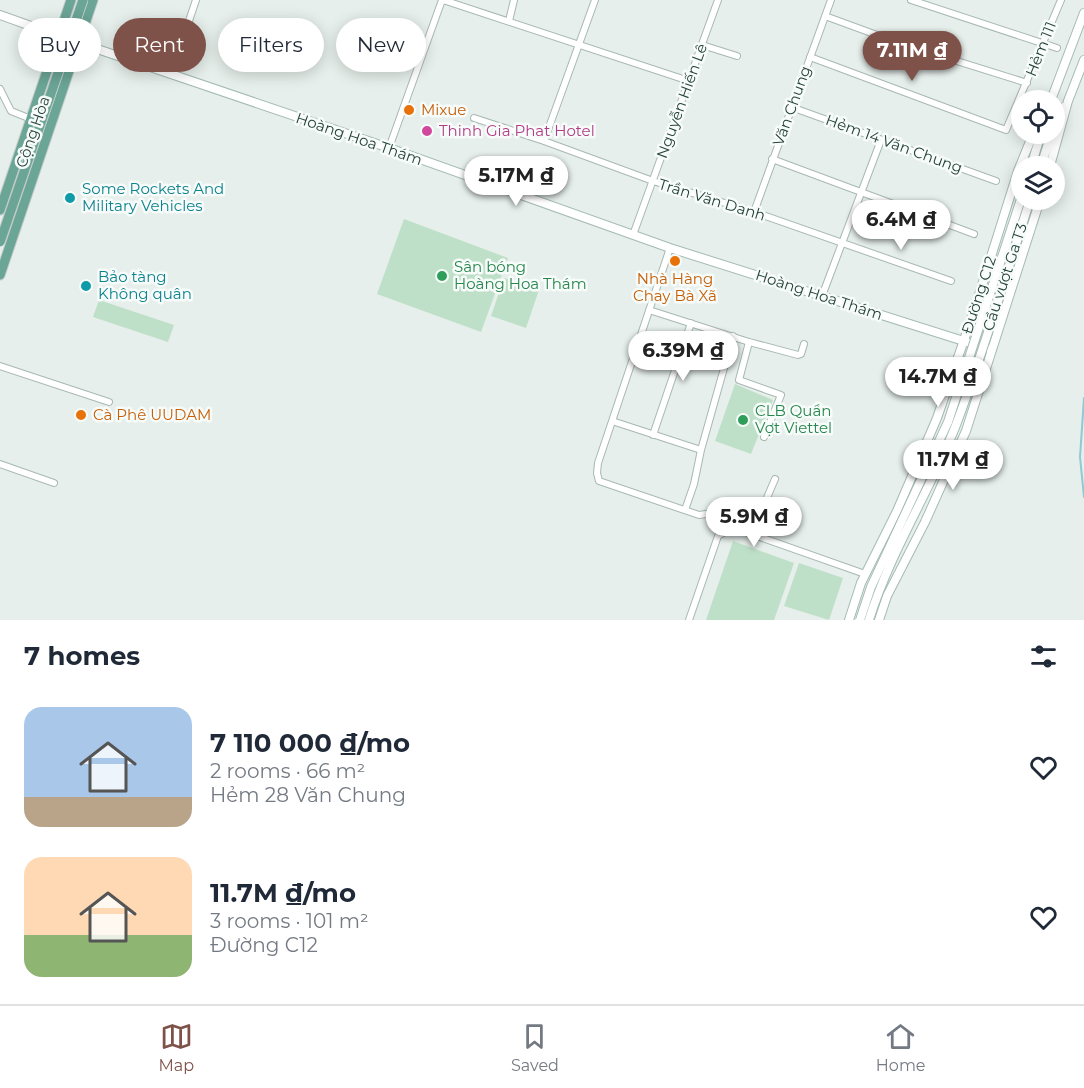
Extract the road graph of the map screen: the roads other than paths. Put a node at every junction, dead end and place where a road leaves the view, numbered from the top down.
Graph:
1 (71, 0) edge
2 (83, 0) edge
3 (93, 0) edge
4 (196, 0) edge
5 (442, 0) edge
6 (514, 0) edge
7 (596, 0) edge
8 (718, 0) edge
9 (831, 0) edge
10 (911, 0) edge
11 (1061, 0) edge
12 (1084, 13) edge
13 (0, 15) edge
14 (825, 16) junction
15 (65, 18) edge
16 (87, 18) edge
17 (18, 21) edge
18 (509, 21) junction
19 (580, 44) junction
20 (702, 45) junction
21 (1043, 45) junction
22 (1057, 48) dead end
23 (101, 50) edge
24 (737, 56) dead end
25 (810, 57) junction
26 (1084, 60) edge
27 (47, 72) edge
28 (69, 72) edge
29 (171, 74) junction
30 (689, 81) junction
31 (1027, 83) junction
32 (42, 87) junction
33 (0, 89) edge
34 (1055, 90) edge
35 (62, 93) junction
36 (1068, 102) junction
37 (1065, 106) edge
38 (791, 108) junction
39 (474, 118) dead end
40 (31, 119) junction
41 (881, 140) junction
42 (544, 141) junction
43 (1029, 144) edge
44 (389, 148) junction
45 (1053, 156) edge
46 (772, 159) junction
47 (653, 181) junction
48 (996, 181) dead end
49 (861, 191) junction
50 (0, 210) edge
51 (1018, 210) edge
52 (1027, 210) edge
53 (1037, 210) edge
54 (754, 212) junction
55 (974, 234) dead end
56 (633, 235) junction
57 (0, 242) edge
58 (842, 243) junction
59 (669, 248) junction
60 (0, 275) edge
61 (951, 281) dead end
62 (822, 296) junction
63 (649, 310) junction
64 (691, 323) junction
65 (733, 336) junction
66 (964, 341) junction
67 (749, 342) junction
68 (804, 344) dead end
69 (993, 350) junction
70 (0, 366) edge
71 (109, 402) dead end
72 (612, 421) junction
73 (653, 435) junction
74 (764, 437) dead end
75 (701, 450) junction
76 (0, 464) edge
77 (775, 479) dead end
78 (54, 483) dead end
79 (685, 510) junction
80 (866, 574) junction
81 (688, 620) edge
82 (849, 620) edge
83 (860, 620) edge
84 (868, 620) edge
85 (879, 620) edge

1 - 15 main road, Cộng Hòa
2 - 57 main road, bridge
3 - 16 main road, Cộng Hòa
4 - 29 street
5 - 18 street
5 - 44 street
6 - 18 street
7 - 19 street
8 - 20 street, Nguyễn Hiến Lê
9 - 14 street, Văn Chung
10 - 21 street
11 - 21 street, Hẻm 111
12 - 34 main road
13 - 17 street, Hoàng Hoa Thám
14 - 25 street, Văn Chung
14 - 31 street
18 - 19 street
19 - 30 street
19 - 42 street
20 - 24 street
20 - 30 street, Nguyễn Hiến Lê
21 - 22 street
21 - 31 street, Hẻm 111
23 - 29 main road, Hoàng Hoa Thám
25 - 31 street, Hẻm 111
25 - 38 street, Văn Chung
26 - 36 main road
27 - 32 main road, Cộng Hòa
28 - 35 main road, Cộng Hòa
29 - 44 main road, Hoàng Hoa Thám
30 - 47 street, Nguyễn Hiến Lê
32 - 35 main road
32 - 40 main road, Cộng Hòa
33 - 40 street
35 - 60 main road, Cộng Hòa
36 - 37 main road
36 - 45 main road
38 - 41 street, Hẻm 14 Văn Chung
38 - 46 street, Văn Chung
39 - 42 street, Trần Văn Danh
40 - 50 main road, Cộng Hòa
41 - 48 street, Hẻm 14 Văn Chung
41 - 49 street
42 - 47 street, Trần Văn Danh
43 - 66 main road, Đường C12
44 - 56 main road, Hoàng Hoa Thám
46 - 49 street
46 - 54 street, Văn Chung
47 - 54 street, Trần Văn Danh
47 - 56 street, Nguyễn Hiến Lê
49 - 55 street
49 - 58 street
51 - 83 main road, Cầu vượt Ga T3, bridge
52 - 84 main road, Cầu vượt Ga T3, bridge
53 - 69 main road, Đường C12
54 - 58 street, Trần Văn Danh
56 - 59 main road, Hoàng Hoa Thám
58 - 61 street, Trần Văn Danh
58 - 62 street
59 - 62 main road, Hoàng Hoa Thám
59 - 63 street
62 - 66 main road, Hoàng Hoa Thám
63 - 64 street
63 - 72 street
64 - 65 street
64 - 73 street
65 - 67 street
65 - 75 street
66 - 69 main road, Hoàng Hoa Thám
66 - 80 main road, Đường C12
67 - 68 street
67 - 74 street
69 - 85 main road, Đường C12
70 - 71 street
72 - 73 street
72 - 79 street
73 - 75 street
75 - 79 street
76 - 78 street
77 - 79 street
80 - 81 street
80 - 82 main road, Đường C12

